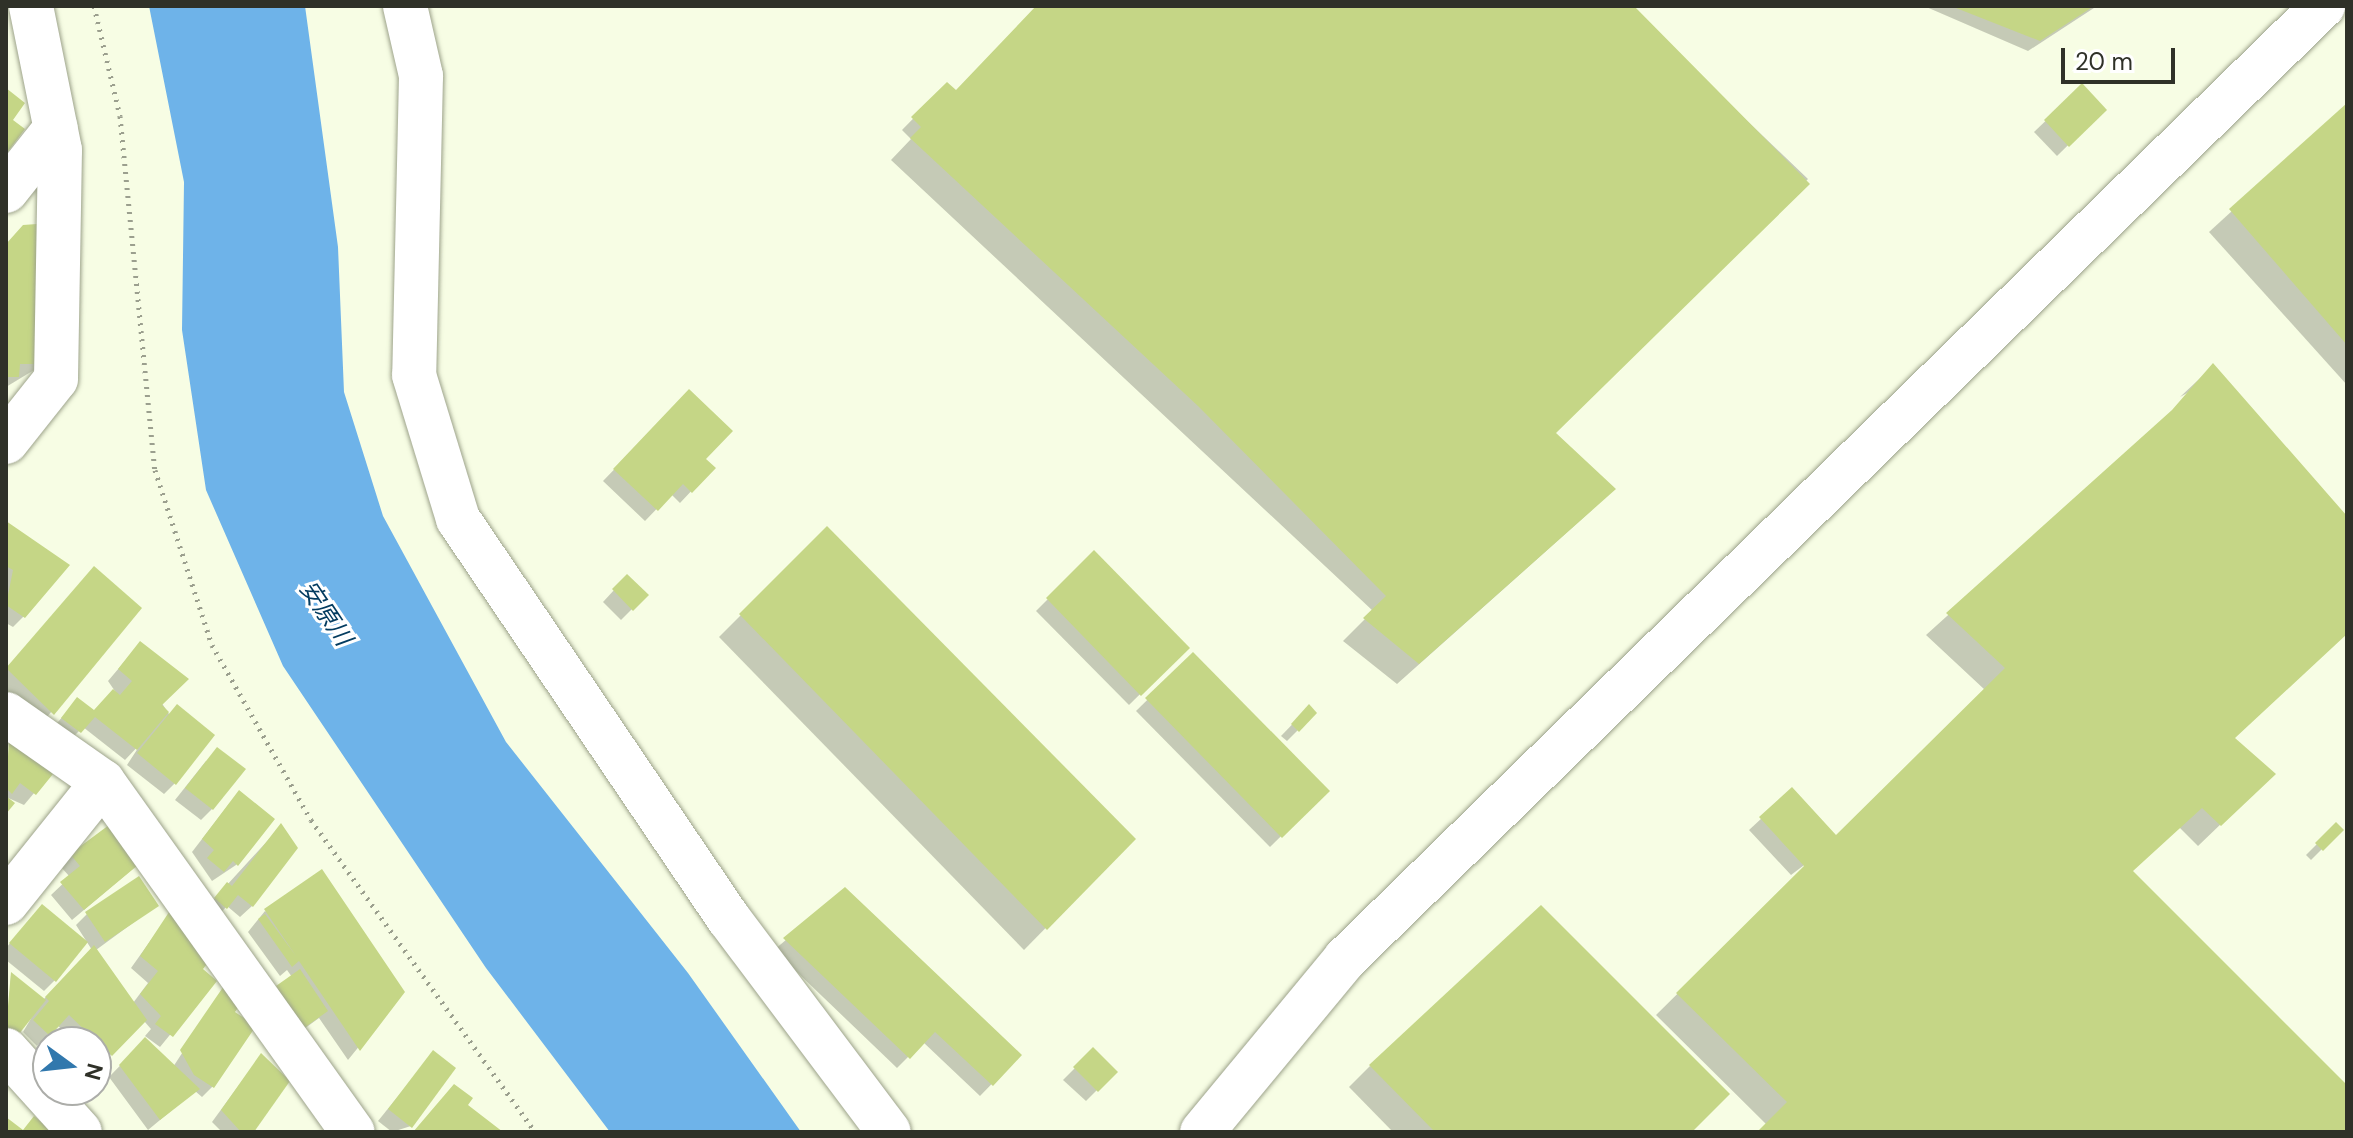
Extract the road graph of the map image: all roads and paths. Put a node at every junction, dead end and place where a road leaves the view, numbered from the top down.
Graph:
1 (31, 6) edge
2 (94, 6) edge
3 (405, 6) edge
4 (2323, 6) edge
5 (56, 128) junction
6 (6, 191) edge
7 (6, 442) edge
8 (6, 714) edge
9 (103, 782) junction
10 (6, 903) edge
11 (6, 1050) edge
12 (80, 1132) edge
13 (353, 1132) edge
14 (535, 1132) edge
15 (889, 1132) edge
16 (1202, 1132) edge

1 - 5 street
2 - 14 path
3 - 15 street
4 - 16 street
5 - 6 street
5 - 7 street
8 - 9 street
9 - 10 street
9 - 13 street
11 - 12 street

